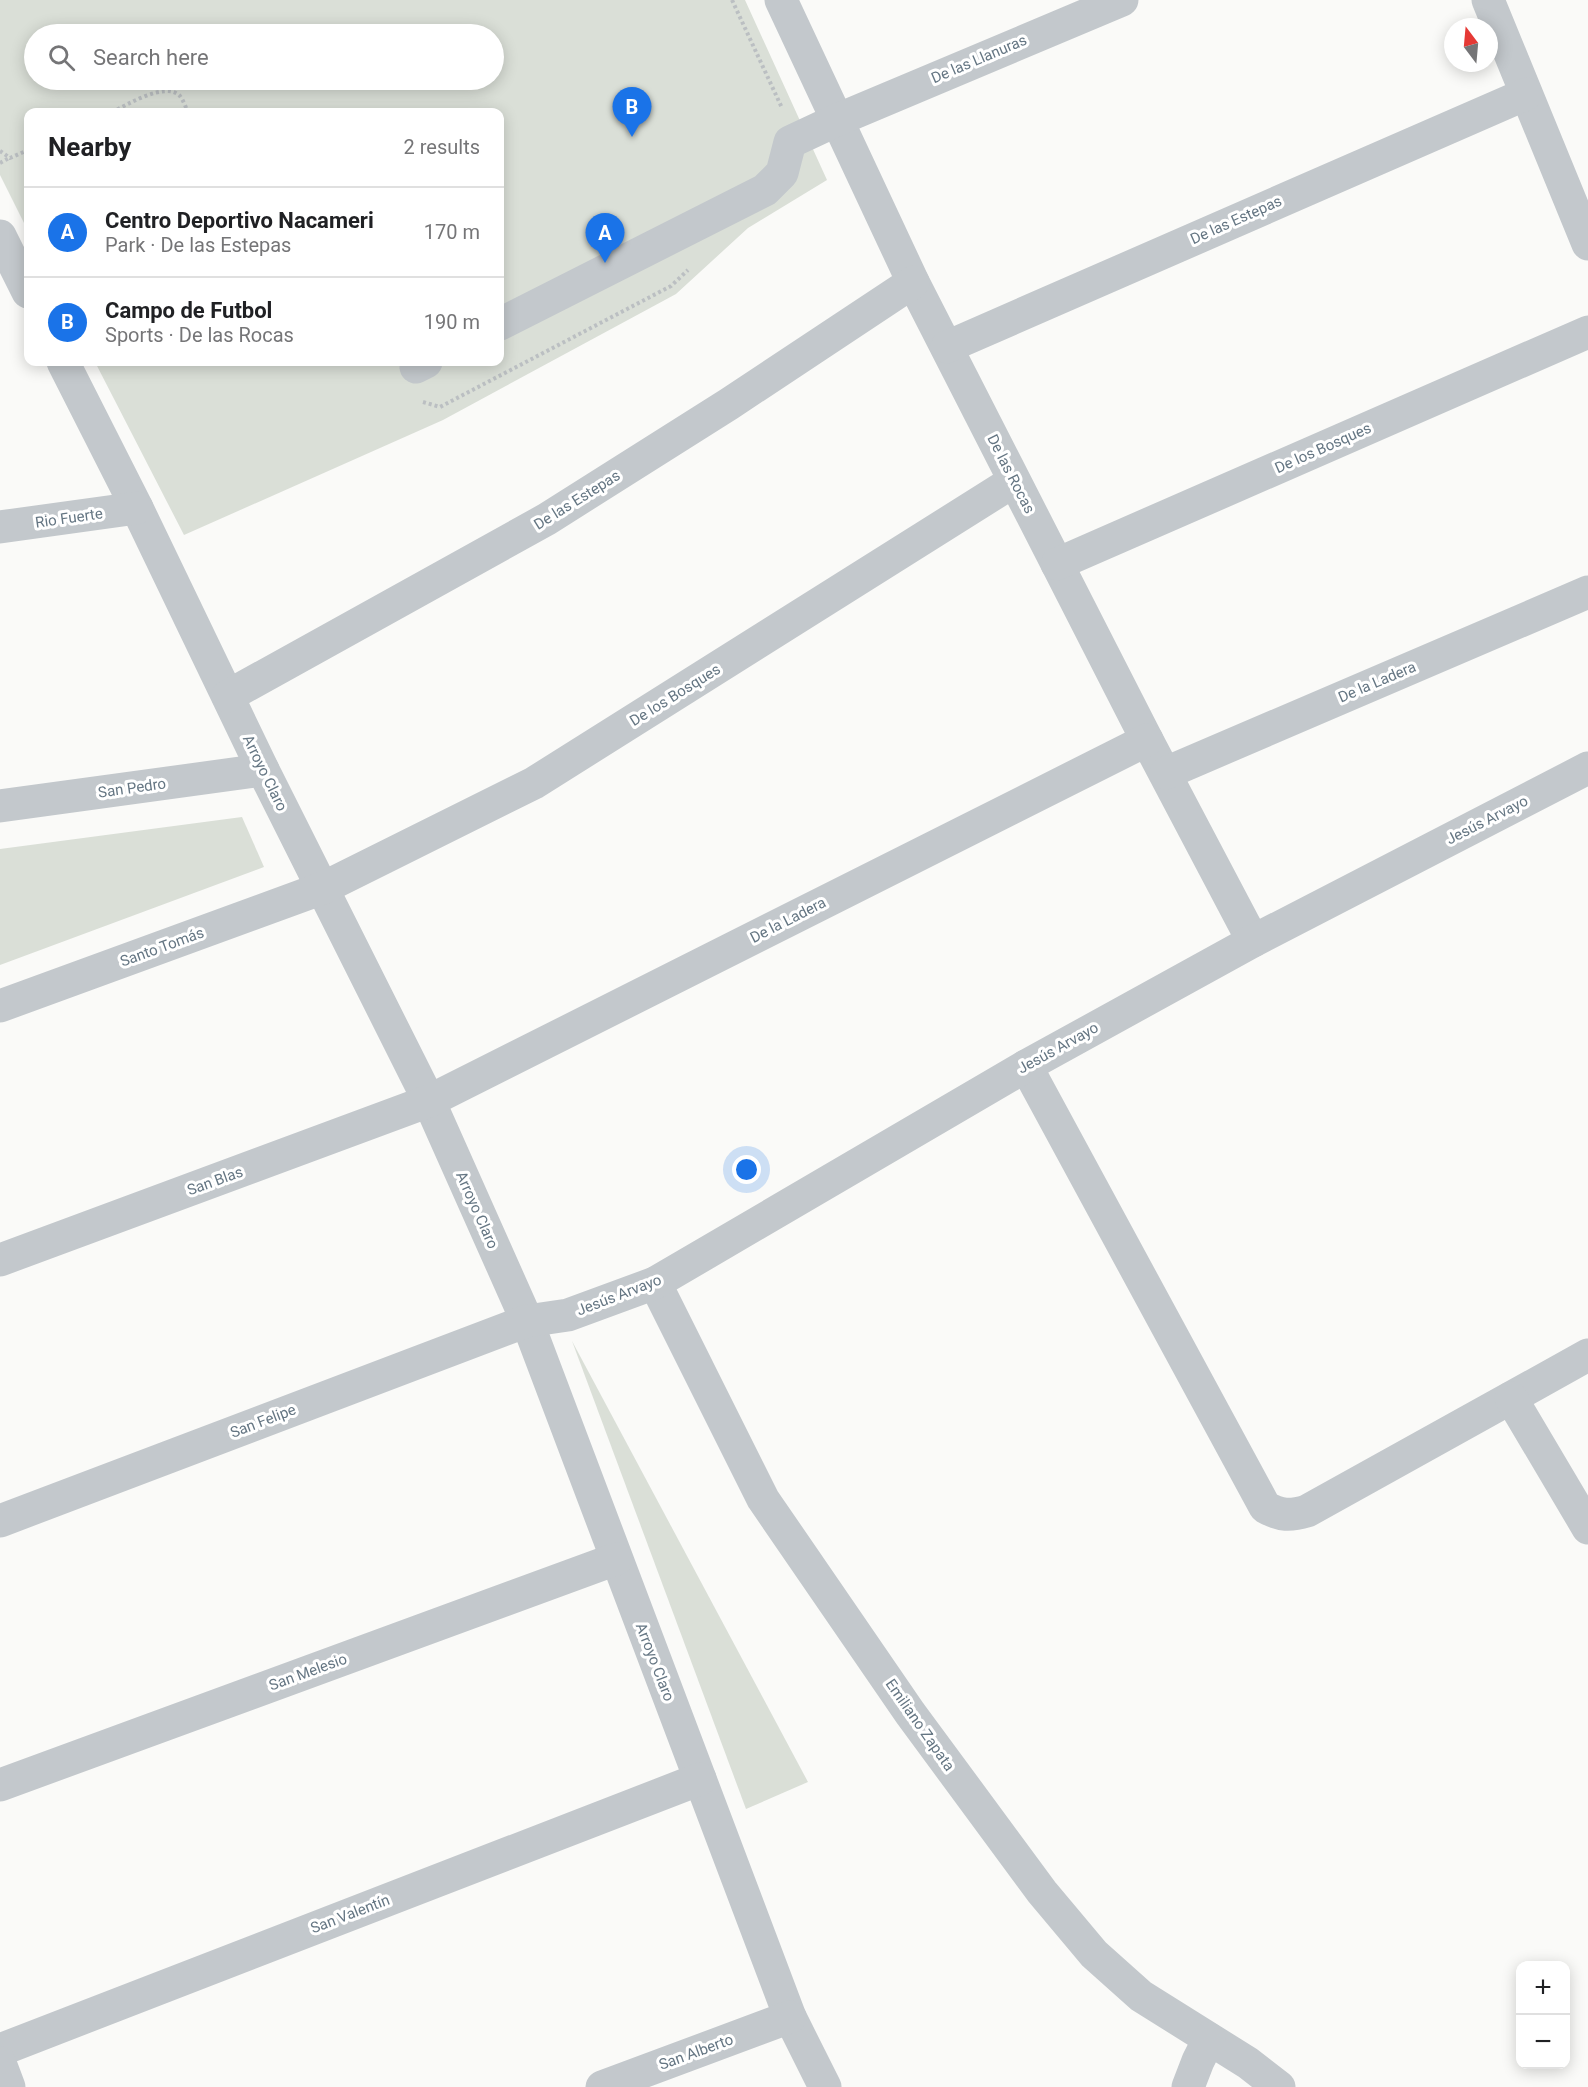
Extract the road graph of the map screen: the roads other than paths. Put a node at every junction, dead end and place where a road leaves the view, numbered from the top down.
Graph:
1 (781, 0) edge
2 (1122, 0) edge
3 (1488, 0) edge
4 (1065, 10) edge
5 (1526, 94) junction
6 (837, 120) junction
7 (1, 239) edge
8 (1588, 244) edge
9 (913, 282) junction
10 (24, 284) edge
11 (504, 322) edge
12 (1588, 332) edge
13 (947, 347) junction
14 (65, 366) edge
15 (1014, 481) junction
16 (137, 508) junction
17 (0, 527) edge
18 (1057, 564) junction
19 (1588, 592) edge
20 (228, 696) junction
21 (1147, 740) junction
22 (1588, 768) edge
23 (263, 770) junction
24 (1166, 773) junction
25 (0, 806) edge
26 (323, 888) junction
27 (1253, 941) junction
28 (0, 1006) edge
29 (1026, 1066) junction
30 (429, 1101) junction
31 (0, 1260) edge
32 (655, 1283) junction
33 (527, 1321) junction
34 (1588, 1355) edge
35 (1511, 1398) junction
36 (0, 1521) edge
37 (1588, 1528) edge
38 (616, 1558) junction
39 (700, 1779) junction
40 (0, 1785) edge
41 (790, 2017) junction
42 (1209, 2039) junction
43 (0, 2050) edge
44 (0, 2063) edge
45 (9, 2087) edge
46 (602, 2087) edge
47 (825, 2087) edge
48 (1188, 2087) edge
49 (1279, 2087) edge

1 - 6 street, De las Rocas
2 - 4 street, De las Llanuras
3 - 5 street
4 - 6 street, De las Llanuras
5 - 8 street
5 - 13 street, De las Estepas
6 - 9 street, De las Rocas
6 - 11 street, De las Llanuras
7 - 10 street
9 - 13 street, De las Rocas
9 - 20 street, De las Estepas
12 - 18 street, De los Bosques
13 - 15 street, De las Rocas
14 - 16 street, Arroyo Claro
15 - 18 street, De las Rocas
15 - 26 street, De los Bosques
16 - 17 street, Rio Fuerte
16 - 20 street, Arroyo Claro
18 - 21 street, De las Rocas
19 - 24 street, De la Ladera
20 - 23 street, Arroyo Claro
21 - 24 street, De las Rocas
21 - 30 street, De la Ladera
22 - 27 street, Jesús Arvayo
23 - 25 street, San Pedro
23 - 26 street, Arroyo Claro
24 - 27 street, De las Rocas
26 - 28 street, Santo Tomás
26 - 30 street, Arroyo Claro
27 - 29 street, Jesús Arvayo
29 - 32 street, Jesús Arvayo
29 - 35 street
30 - 31 street, San Blas
30 - 33 street, Arroyo Claro
32 - 33 street, Jesús Arvayo
32 - 42 street, Emiliano Zapata
33 - 36 street, San Felipe
33 - 38 street, Arroyo Claro
34 - 35 street
35 - 37 street
38 - 39 street, Arroyo Claro
38 - 40 street, San Melesio
39 - 41 street, Arroyo Claro
39 - 43 street, San Valentín
41 - 46 street, San Alberto
41 - 47 street, Arroyo Claro
42 - 48 street
42 - 49 street, Emiliano Zapata
44 - 45 street

